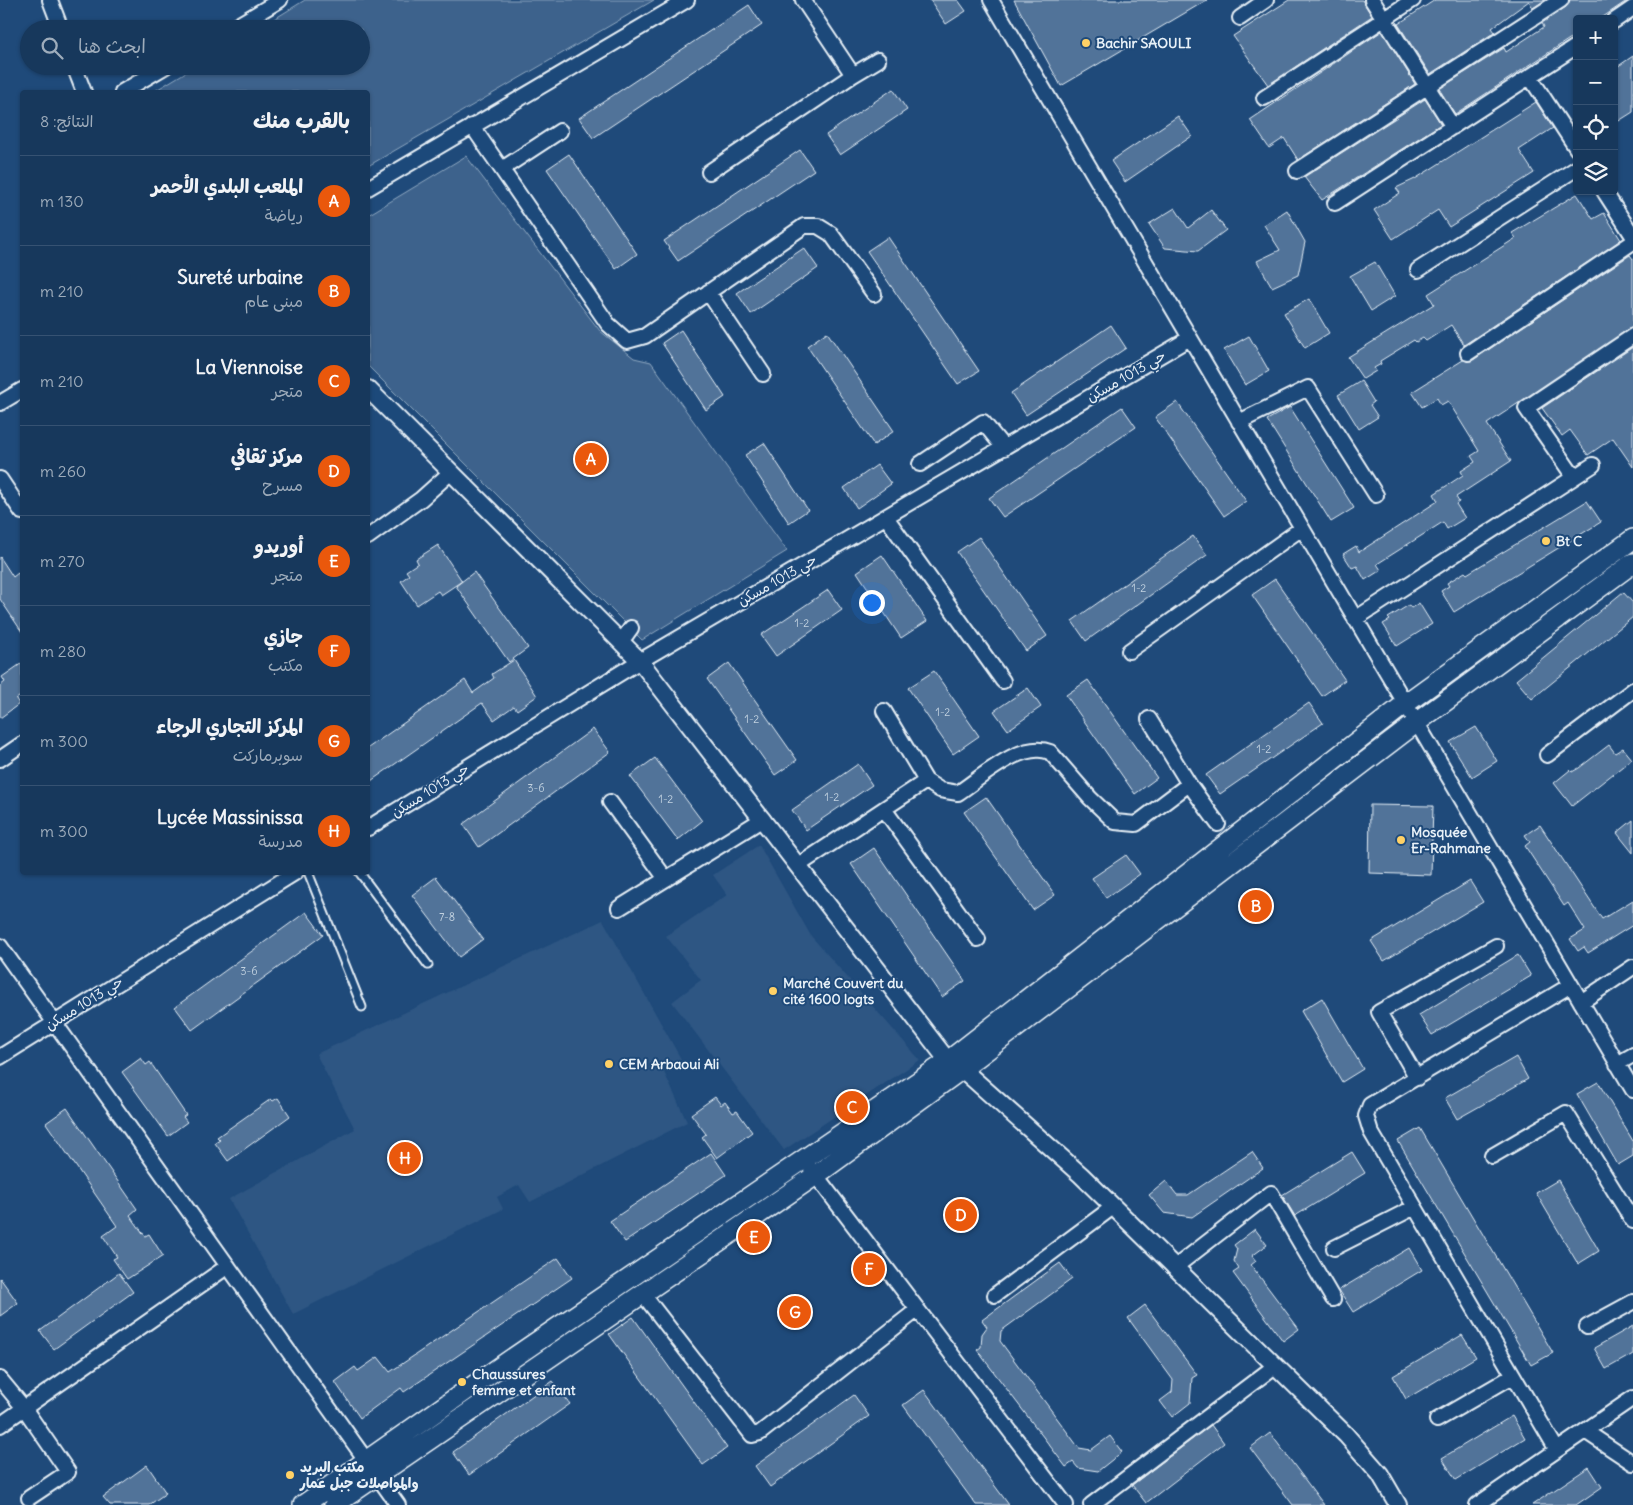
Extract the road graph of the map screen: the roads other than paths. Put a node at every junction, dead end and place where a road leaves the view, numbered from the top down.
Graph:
1 (50, 0) edge
2 (280, 0) edge
3 (688, 0) edge
4 (803, 0) edge
5 (992, 0) edge
6 (1266, 0) edge
7 (1372, 0) edge
8 (1413, 0) edge
9 (1561, 0) edge
10 (1633, 8) edge
11 (1240, 18) dead end
12 (1618, 18) edge
13 (1384, 19) junction
14 (58, 20) edge
15 (246, 20) edge
16 (1573, 49) edge
17 (878, 60) dead end
18 (77, 75) edge
19 (151, 75) edge
20 (853, 75) junction
21 (1530, 77) junction
22 (1427, 87) junction
23 (83, 90) edge
24 (125, 90) edge
25 (1264, 98) dead end
26 (472, 126) junction
27 (1452, 127) junction
28 (560, 131) dead end
29 (1573, 143) edge
30 (502, 169) junction
31 (1297, 171) dead end
32 (1573, 171) edge
33 (708, 172) dead end
34 (370, 187) edge
35 (1607, 195) edge
36 (1335, 203) dead end
37 (1633, 236) edge
38 (1633, 242) edge
39 (1418, 270) dead end
40 (708, 292) junction
41 (874, 294) dead end
42 (1633, 336) edge
43 (1190, 338) junction
44 (1468, 353) dead end
45 (763, 374) dead end
46 (20, 391) edge
47 (370, 391) edge
48 (0, 403) edge
49 (1239, 422) junction
50 (1004, 448) junction
51 (920, 464) dead end
52 (1593, 465) dead end
53 (451, 472) junction
54 (1574, 477) junction
55 (0, 479) edge
56 (1376, 495) dead end
57 (20, 509) edge
58 (886, 517) junction
59 (1302, 528) junction
60 (370, 536) edge
61 (1633, 539) edge
62 (1633, 563) edge
63 (1355, 619) junction
64 (632, 628) dead end
65 (621, 642) junction
66 (1129, 651) dead end
67 (640, 661) junction
68 (1003, 681) dead end
69 (1633, 690) edge
70 (1405, 704) junction
71 (884, 711) dead end
72 (1149, 718) dead end
73 (1416, 723) junction
74 (20, 745) edge
75 (1547, 755) dead end
76 (0, 759) edge
77 (926, 781) junction
78 (1189, 784) junction
79 (610, 802) dead end
80 (884, 809) junction
81 (763, 819) junction
82 (1218, 824) dead end
83 (370, 827) edge
84 (799, 865) junction
85 (291, 875) edge
86 (309, 875) edge
87 (361, 875) edge
88 (666, 879) junction
89 (619, 908) dead end
90 (978, 940) dead end
91 (0, 946) edge
92 (1496, 946) dead end
93 (428, 965) dead end
94 (1633, 967) edge
95 (1571, 985) junction
96 (1581, 1002) junction
97 (362, 1007) dead end
98 (53, 1022) junction
99 (1633, 1055) edge
100 (0, 1057) edge
101 (1617, 1064) junction
102 (955, 1065) junction
103 (1417, 1078) junction
104 (1633, 1090) edge
105 (1492, 1156) dead end
106 (804, 1160) junction
107 (816, 1175) junction
108 (1628, 1204) edge
109 (1113, 1207) junction
110 (1414, 1207) junction
111 (1633, 1222) edge
112 (1334, 1248) dead end
113 (228, 1266) junction
114 (1174, 1268) junction
115 (642, 1293) junction
116 (996, 1295) dead end
117 (1333, 1299) dead end
118 (1633, 1302) edge
119 (917, 1310) junction
120 (1587, 1327) dead end
121 (1275, 1366) junction
122 (1513, 1376) junction
123 (0, 1379) edge
124 (1633, 1398) edge
125 (24, 1408) junction
126 (1437, 1420) dead end
127 (0, 1425) edge
128 (1586, 1431) junction
129 (1557, 1450) junction
130 (1633, 1463) edge
131 (372, 1468) junction
132 (29, 1498) dead end
133 (303, 1505) edge
134 (334, 1505) edge
135 (398, 1505) edge
136 (1066, 1505) edge
137 (1091, 1505) edge
138 (1398, 1505) edge
139 (1478, 1505) edge

1 - 14 street
2 - 15 street
3 - 26 street
4 - 20 street
5 - 43 street
6 - 11 street
7 - 13 street
8 - 13 street
9 - 22 street
10 - 12 street
13 - 22 street
13 - 25 street
16 - 21 street
17 - 20 street
18 - 23 street
19 - 24 street
20 - 33 street
21 - 27 street
21 - 29 street
22 - 27 street
22 - 31 street
26 - 30 street
26 - 34 street
27 - 36 street
28 - 30 street
30 - 40 street
32 - 39 street
35 - 37 street
38 - 44 street
40 - 41 street
40 - 45 street
42 - 54 street
43 - 49 street
43 - 50 street, حي 1013 مسكن
46 - 48 street
47 - 53 street
49 - 56 street
49 - 59 street
50 - 51 street
50 - 58 street, حي 1013 مسكن
52 - 54 street
53 - 60 street
53 - 65 street
54 - 63 street
55 - 57 street
58 - 67 street, حي 1013 مسكن
58 - 68 street
59 - 63 street
59 - 66 street
61 - 70 main road
62 - 73 main road
63 - 70 street
64 - 65 street
65 - 67 street
67 - 81 street
67 - 83 street, حي 1013 مسكن
69 - 75 street
70 - 73 street
70 - 102 main road
71 - 77 street
72 - 78 street
73 - 95 street
73 - 102 main road
74 - 76 street
77 - 78 street
77 - 80 street
78 - 82 street
79 - 88 street
80 - 84 street
80 - 90 street
81 - 84 street
81 - 88 street
84 - 102 street
85 - 98 street, حي 1013 مسكن
86 - 97 lane
87 - 93 lane
88 - 89 street
91 - 98 street
92 - 103 street
94 - 96 street
95 - 96 street
95 - 103 street
96 - 101 street
98 - 100 street, حي 1013 مسكن
98 - 113 street
99 - 101 street
101 - 104 street
102 - 106 main road
102 - 107 main road
102 - 109 street
103 - 110 street
105 - 108 street
106 - 107 street
106 - 131 main road
107 - 115 main road
107 - 119 street
108 - 111 street
109 - 114 street
109 - 116 street
110 - 112 street
110 - 122 street
113 - 125 street
113 - 131 street
114 - 117 street
114 - 121 street
115 - 119 street
115 - 131 main road
118 - 120 street
119 - 136 street
121 - 137 street
121 - 138 street
122 - 126 street
122 - 129 street
123 - 125 street
124 - 128 street
125 - 127 street
125 - 132 street
128 - 129 street
128 - 130 street
129 - 139 street
131 - 133 main road
131 - 134 main road
131 - 135 street

